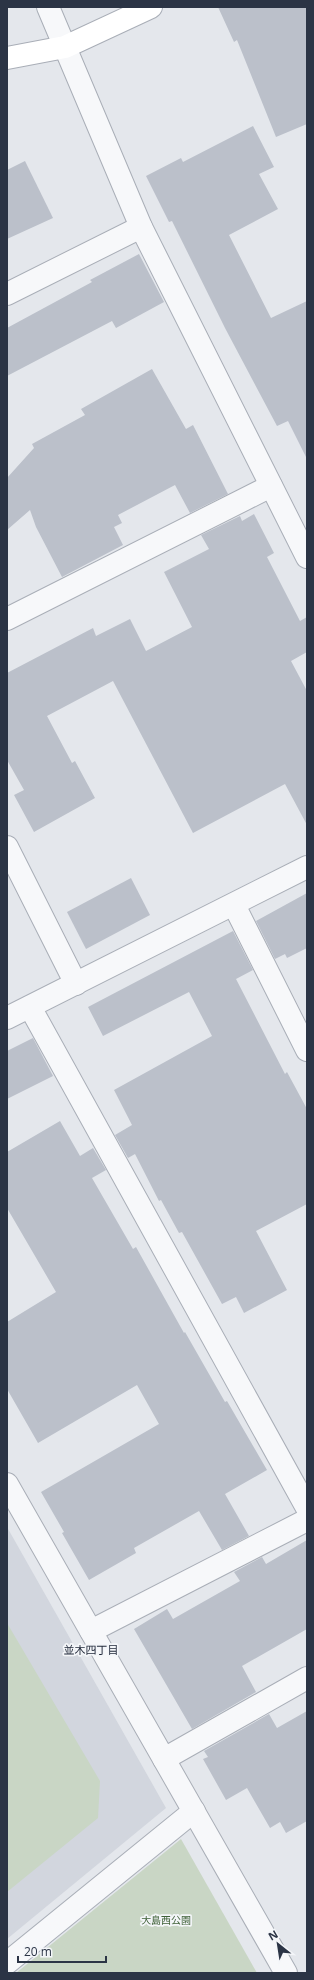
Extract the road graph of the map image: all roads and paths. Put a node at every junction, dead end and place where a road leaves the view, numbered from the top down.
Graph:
1 (48, 7) edge
2 (151, 7) edge
3 (64, 47) junction
4 (7, 58) edge
5 (141, 227) junction
6 (7, 294) edge
7 (272, 486) junction
8 (307, 557) edge
9 (7, 619) edge
10 (7, 848) edge
11 (307, 867) edge
12 (234, 905) junction
13 (76, 984) junction
14 (30, 1007) junction
15 (7, 1018) edge
16 (307, 1050) edge
17 (7, 1484) edge
18 (307, 1508) edge
19 (307, 1520) edge
20 (91, 1631) junction
21 (307, 1678) edge
22 (164, 1759) junction
23 (194, 1811) junction
24 (7, 1963) edge
25 (286, 1973) edge

1 - 3 street
2 - 3 street
3 - 4 street
3 - 5 street
5 - 6 street
5 - 7 street
7 - 8 street
7 - 9 street
10 - 13 street
11 - 12 street
12 - 13 street
12 - 16 street
13 - 14 street
14 - 15 street
14 - 18 street
17 - 20 street
19 - 20 street
20 - 22 street
21 - 22 street
22 - 23 street
23 - 24 street
23 - 25 street

